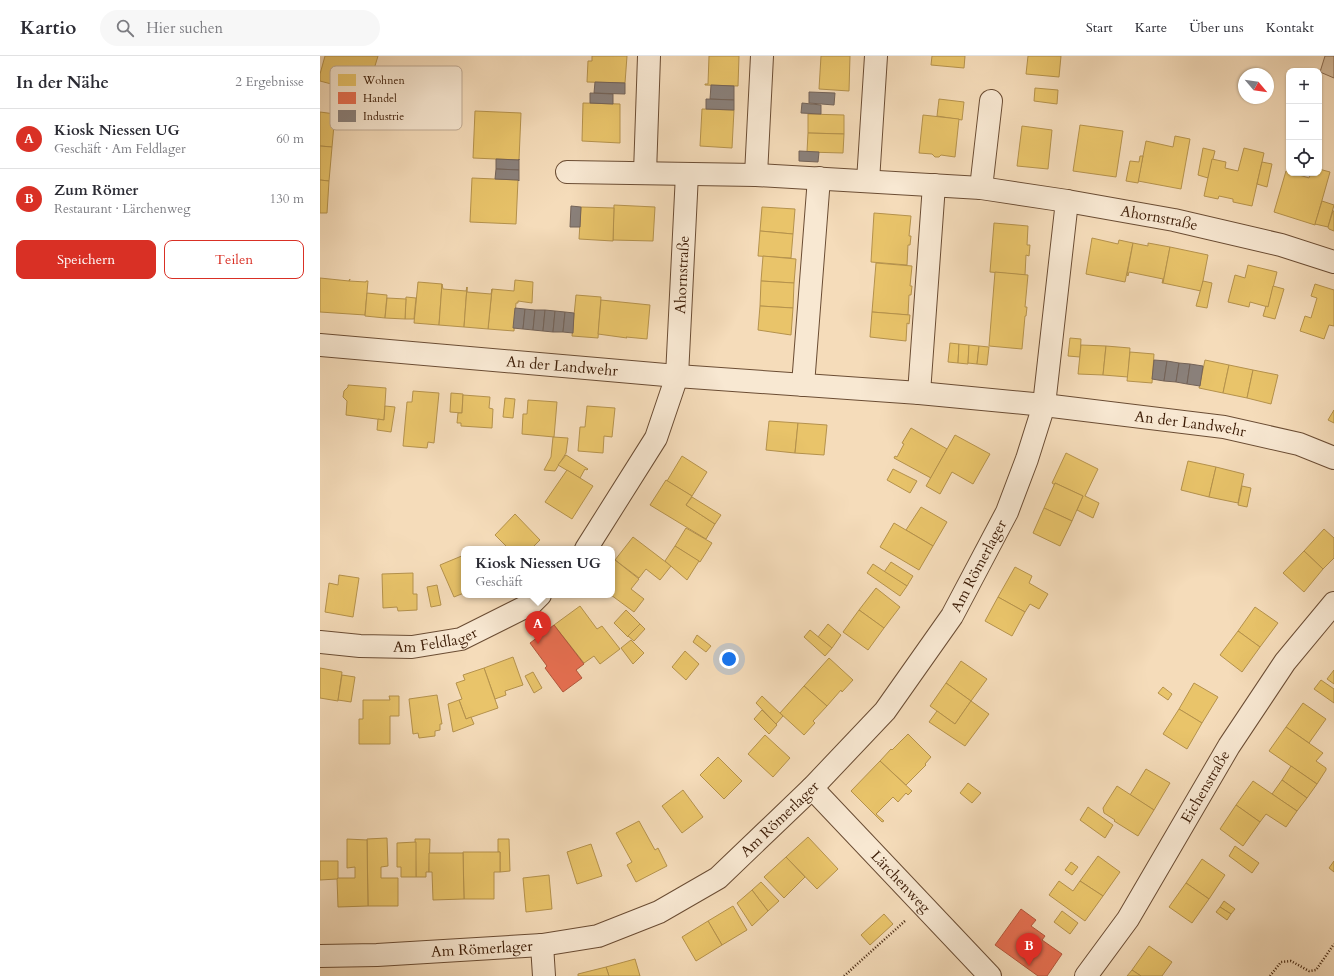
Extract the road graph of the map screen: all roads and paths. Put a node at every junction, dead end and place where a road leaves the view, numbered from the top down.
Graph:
1 (649, 56) edge
2 (762, 56) edge
3 (876, 56) edge
4 (990, 101) dead end
5 (567, 172) dead end
6 (645, 174) junction
7 (687, 174) junction
8 (756, 175) junction
9 (819, 178) junction
10 (868, 182) junction
11 (934, 185) junction
12 (980, 188) junction
13 (1067, 201) junction
14 (1334, 262) edge
15 (320, 345) edge
16 (677, 376) junction
17 (803, 385) junction
18 (919, 393) junction
19 (1044, 405) junction
20 (1334, 458) edge
21 (588, 546) edge
22 (537, 598) edge
23 (1334, 604) edge
24 (320, 642) edge
25 (812, 788) junction
26 (923, 905) junction
27 (1334, 944) edge
28 (542, 945) junction
29 (320, 956) edge
30 (544, 976) edge
31 (844, 976) edge
32 (990, 976) edge
33 (1086, 976) edge
34 (1270, 976) edge

1 - 6 street
2 - 8 street
3 - 10 street
4 - 12 street
5 - 6 street, Ahornstraße
6 - 7 street, Ahornstraße
7 - 8 street, Ahornstraße
7 - 16 street, Ahornstraße
8 - 9 street, Ahornstraße
9 - 10 street, Ahornstraße
9 - 17 street
10 - 11 street, Ahornstraße
11 - 12 street, Ahornstraße
11 - 18 street
12 - 13 street, Ahornstraße
13 - 14 street, Ahornstraße
13 - 19 street
15 - 16 street, An der Landwehr
16 - 17 street, An der Landwehr
16 - 21 street
17 - 18 street, An der Landwehr
18 - 19 street, An der Landwehr
19 - 20 street, An der Landwehr
19 - 25 street, Am Römerlager
22 - 24 street, Am Feldlager
23 - 33 street, Eichenstraße
25 - 26 street, Lärchenweg
25 - 28 street, Am Römerlager
26 - 31 path
26 - 32 street, Lärchenweg
27 - 34 path
28 - 29 street, Am Römerlager
28 - 30 street

